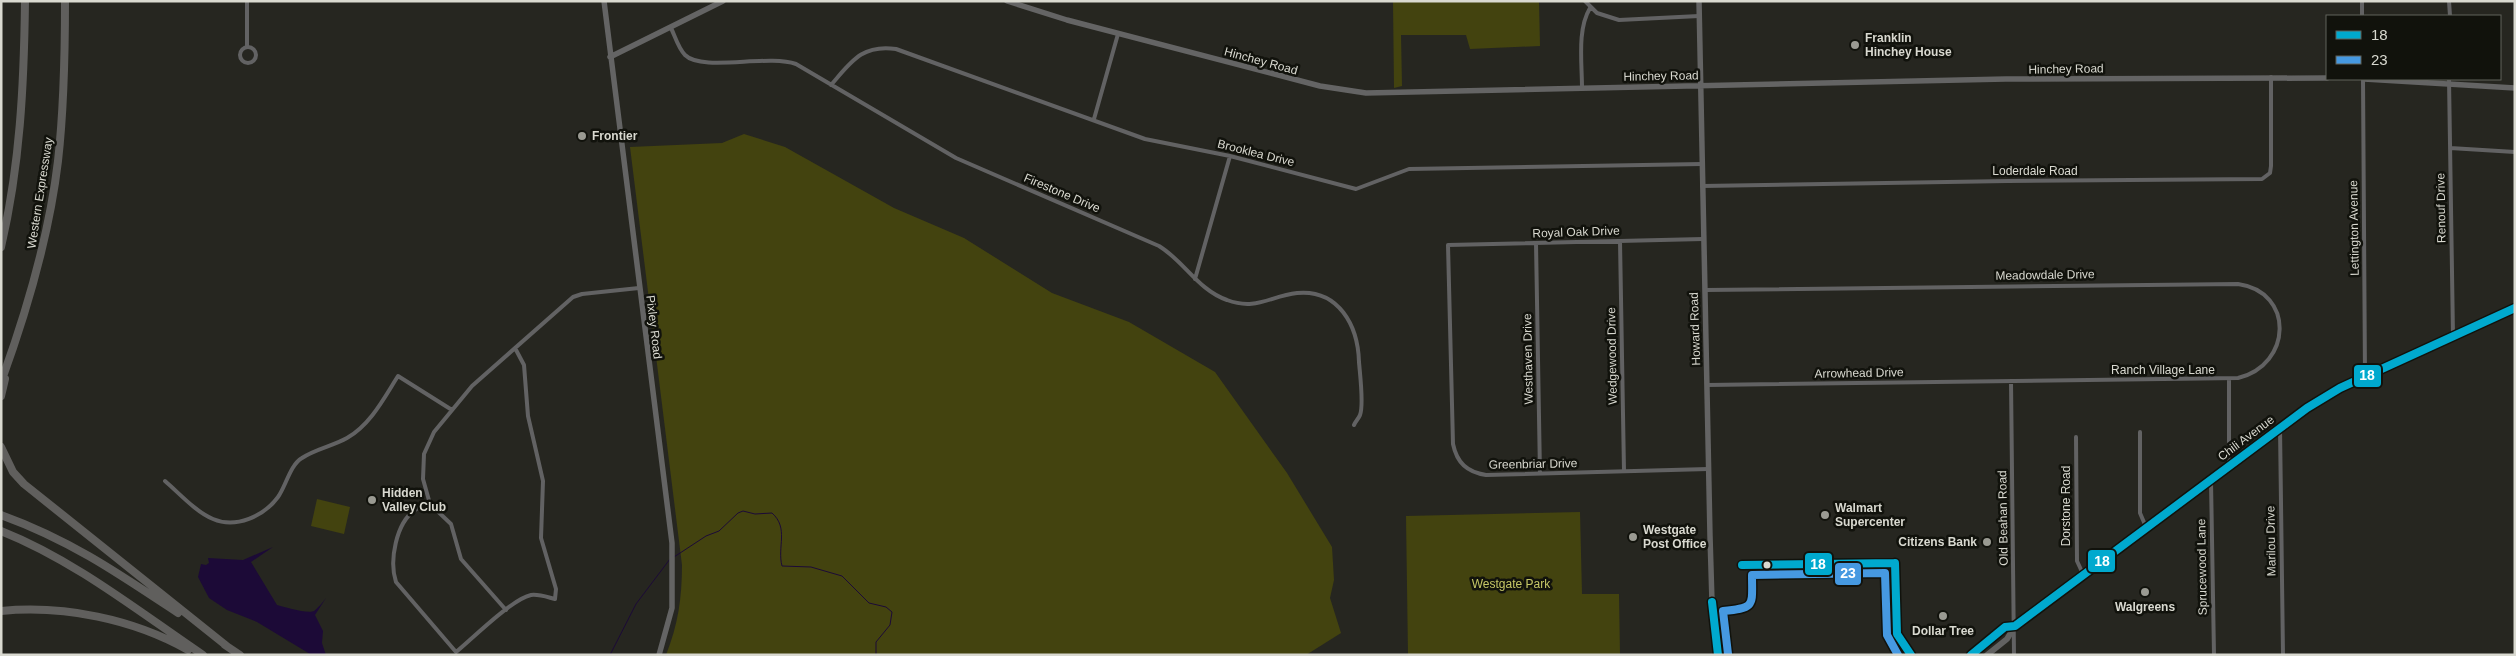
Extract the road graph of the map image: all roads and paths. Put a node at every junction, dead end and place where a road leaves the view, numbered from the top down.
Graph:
1 (25, 1) edge
2 (66, 1) edge
3 (247, 1) edge
4 (604, 1) edge
5 (723, 1) edge
6 (1585, 1) edge
7 (1699, 1) edge
8 (2362, 1) edge
9 (2449, 1) edge
10 (1011, 2) edge
11 (1590, 8) junction
12 (2362, 15) edge
13 (2450, 15) edge
14 (1699, 16) junction
15 (670, 28) junction
16 (1118, 34) junction
17 (248, 47) junction
18 (610, 57) junction
19 (2271, 77) junction
20 (2326, 78) edge
21 (2364, 80) edge
22 (2406, 80) edge
23 (2449, 81) edge
24 (831, 85) junction
25 (1700, 85) junction
26 (1582, 88) junction
27 (2515, 88) edge
28 (1094, 119) junction
29 (2450, 148) junction
30 (2515, 152) edge
31 (1230, 156) junction
32 (1702, 164) junction
33 (1702, 186) junction
34 (1703, 239) junction
35 (1620, 241) junction
36 (1536, 243) junction
37 (1448, 245) joint
38 (1, 247) edge
39 (1195, 279) junction
40 (639, 288) junction
41 (1704, 290) junction
42 (2515, 308) edge
43 (2453, 336) junction
44 (515, 348) junction
45 (9, 360) junction
46 (2365, 376) junction
47 (2229, 379) junction
48 (2011, 381) junction
49 (1, 382) edge
50 (1707, 385) junction
51 (1, 396) edge
52 (452, 410) junction
53 (1354, 425) dead end
54 (2280, 427) junction
55 (2140, 432) dead end
56 (2076, 437) dead end
57 (1, 447) edge
58 (2229, 465) junction
59 (1708, 469) junction
60 (1624, 471) junction
61 (1540, 474) junction
62 (2211, 479) junction
63 (165, 481) dead end
64 (430, 504) junction
65 (1, 515) edge
66 (2146, 527) junction
67 (1, 531) edge
68 (2082, 574) junction
69 (506, 610) junction
70 (1, 611) edge
71 (2015, 626) junction
72 (228, 647) junction
73 (197, 655) edge
74 (202, 655) edge
75 (240, 655) edge
76 (659, 655) edge
77 (1718, 655) edge
78 (1971, 655) edge
79 (1987, 655) edge
80 (2014, 655) edge
81 (2214, 655) edge
82 (2283, 655) edge

1 - 38 highway
2 - 45 highway, Western Expressway
3 - 17 street
4 - 18 street, Pixley Road
5 - 15 street
6 - 11 street
7 - 14 street, Howard Road
8 - 12 street
9 - 13 street
10 - 16 street, Hinchey Road
11 - 14 street
11 - 26 street
14 - 25 street, Howard Road
15 - 18 street
15 - 24 street, Firestone Drive
16 - 26 street, Hinchey Road
16 - 28 street
17 - 17 street
18 - 40 street, Pixley Road
19 - 20 street, Hinchey Road
19 - 25 street, Hinchey Road
19 - 33 street, Loderdale Road
21 - 46 street, Lettington Avenue
22 - 23 street
23 - 27 street
23 - 29 street, Renouf Drive
24 - 28 street, Brooklea Drive
24 - 39 street, Firestone Drive
25 - 26 street, Hinchey Road
25 - 32 street, Howard Road
28 - 31 street, Brooklea Drive
29 - 30 street
29 - 43 street, Renouf Drive
31 - 32 street, Brooklea Drive
31 - 39 street
32 - 33 street, Howard Road
33 - 34 street, Howard Road
34 - 35 street, Royal Oak Drive
34 - 41 street, Howard Road
35 - 36 street, Royal Oak Drive
35 - 60 street, Wedgewood Drive
36 - 37 street, Royal Oak Drive
36 - 61 street, Westhaven Drive
37 - 61 street, Greenbriar Drive
39 - 53 street, Firestone Drive
40 - 44 street
40 - 76 street, Pixley Road
41 - 47 street, Meadowdale Drive
41 - 50 street, Howard Road
42 - 43 main road, Chili Avenue
43 - 46 main road, Chili Avenue
44 - 52 street
44 - 69 street
45 - 49 highway, Western Expressway
45 - 51 highway
46 - 54 main road, Chili Avenue
47 - 48 street, Ranch Village Lane
47 - 58 street, Ranch Village Lane
48 - 50 street, Arrowhead Drive
48 - 71 street, Old Beahan Road
50 - 59 street, Howard Road
52 - 63 street
52 - 64 street
54 - 58 main road, Chili Avenue
54 - 82 street, Marilou Drive
55 - 66 street
56 - 68 street, Dorstone Road
57 - 72 highway
58 - 62 main road, Chili Avenue
59 - 60 street, Greenbriar Drive
59 - 77 street, Howard Road
60 - 61 street, Greenbriar Drive
62 - 66 main road, Chili Avenue
62 - 81 street, Sprucewood Lane
64 - 69 street
64 - 69 street
65 - 72 highway
66 - 68 main road, Chili Avenue
67 - 74 highway
68 - 71 main road, Chili Avenue
70 - 73 highway
71 - 78 main road, Chili Avenue
71 - 79 main road, Chili Avenue
71 - 80 street, Old Beahan Road
72 - 75 highway

